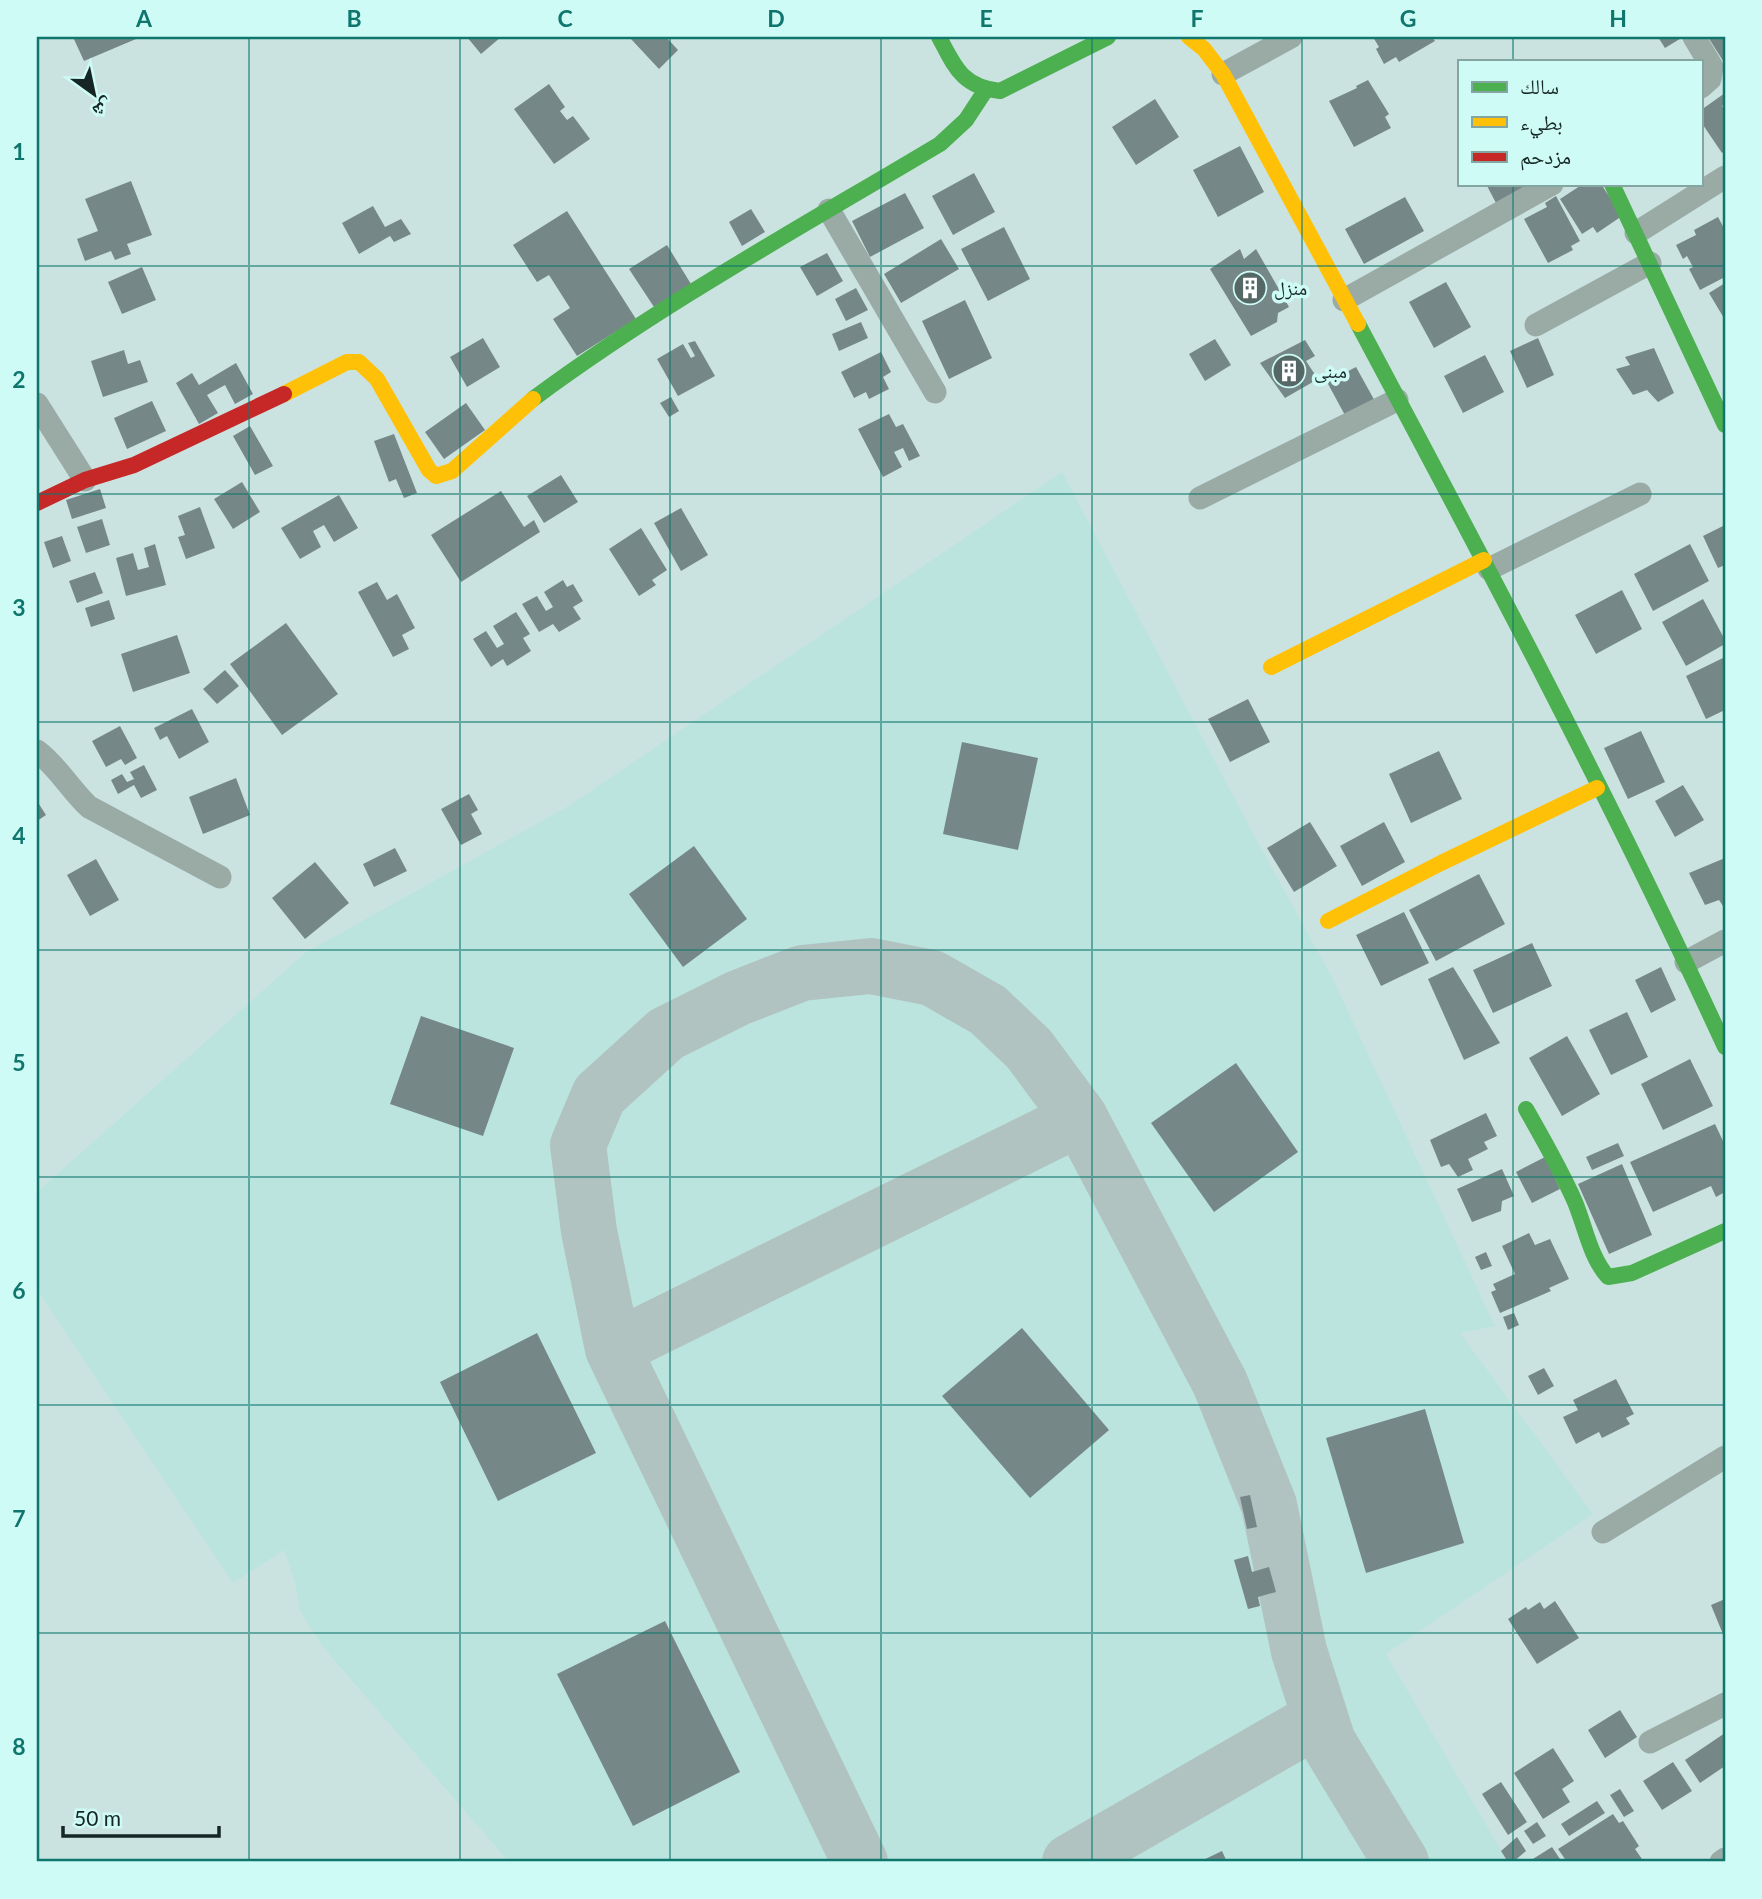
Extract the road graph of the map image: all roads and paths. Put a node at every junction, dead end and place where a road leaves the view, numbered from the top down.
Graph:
1 (939, 37) edge
2 (1108, 37) edge
3 (1189, 37) edge
4 (1291, 37) edge
5 (1694, 37) edge
6 (1223, 74) junction
7 (1702, 86) edge
8 (985, 91) junction
9 (1725, 177) edge
10 (1548, 186) edge
11 (1613, 186) edge
12 (830, 210) junction
13 (1636, 233) junction
14 (1650, 263) junction
15 (1344, 300) junction
16 (1536, 325) dead end
17 (935, 392) dead end
18 (1397, 400) junction
19 (37, 404) edge
20 (1725, 425) edge
21 (85, 480) junction
22 (1640, 494) dead end
23 (1200, 498) dead end
24 (37, 503) edge
25 (1487, 565) junction
26 (1271, 667) dead end
27 (37, 751) edge
28 (1597, 788) junction
29 (220, 877) dead end
30 (1328, 921) dead end
31 (1725, 941) edge
32 (1686, 962) junction
33 (1725, 1047) edge
34 (1526, 1109) dead end
35 (1725, 1231) edge
36 (1725, 1457) edge
37 (1603, 1532) dead end
38 (1725, 1704) edge
39 (1650, 1742) dead end
40 (1725, 1859) edge
41 (1721, 1862) edge

1 - 8 street
2 - 8 street
3 - 6 street
4 - 6 street
5 - 7 street
6 - 15 street
8 - 12 street
9 - 13 street
10 - 15 street
11 - 13 street
12 - 17 street
12 - 21 street
13 - 14 street
14 - 16 street
14 - 20 street
15 - 18 street
18 - 23 street
18 - 25 street
19 - 21 street
21 - 24 street
22 - 25 street
25 - 26 street
25 - 28 street
27 - 29 street
28 - 30 street
28 - 32 street
31 - 32 street
32 - 33 street
34 - 35 street
36 - 37 street
38 - 39 street
40 - 41 street

